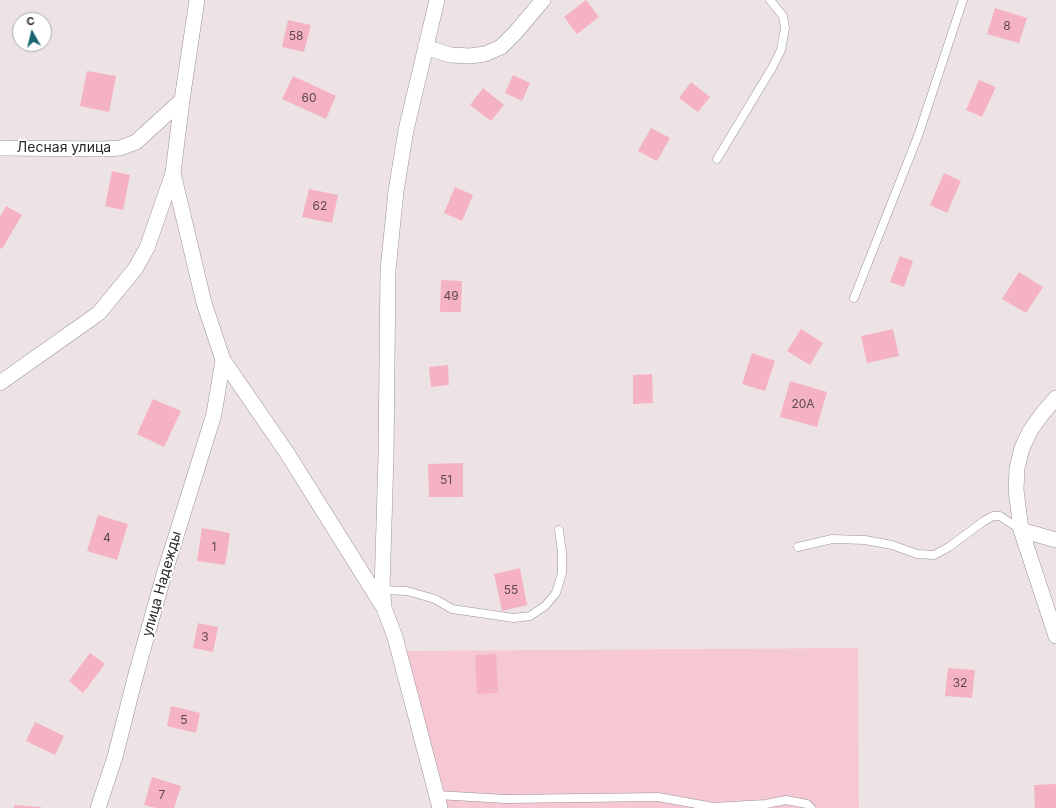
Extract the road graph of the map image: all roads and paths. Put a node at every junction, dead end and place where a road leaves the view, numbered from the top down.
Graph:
1 (197, 0) edge
2 (437, 0) edge
3 (544, 0) edge
4 (770, 0) edge
5 (963, 0) edge
6 (425, 47) junction
7 (182, 100) junction
8 (0, 148) edge
9 (717, 159) dead end
10 (173, 173) junction
11 (854, 298) dead end
12 (223, 360) junction
13 (0, 383) edge
14 (1056, 398) edge
15 (559, 530) dead end
16 (1021, 530) junction
17 (1056, 540) edge
18 (798, 547) dead end
19 (382, 590) junction
20 (384, 608) junction
21 (1056, 636) edge
22 (438, 801) edge
23 (98, 808) edge
24 (811, 808) edge

1 - 7 street
2 - 6 street
3 - 6 street
4 - 9 lane
5 - 11 lane
6 - 19 street
7 - 8 street, Лесная улица
7 - 10 street
10 - 12 street
10 - 13 street
12 - 20 street
12 - 23 street, улица Надежды
14 - 16 street
15 - 19 lane
16 - 17 street
16 - 18 lane
16 - 21 street
19 - 20 street
20 - 22 street
22 - 24 lane

